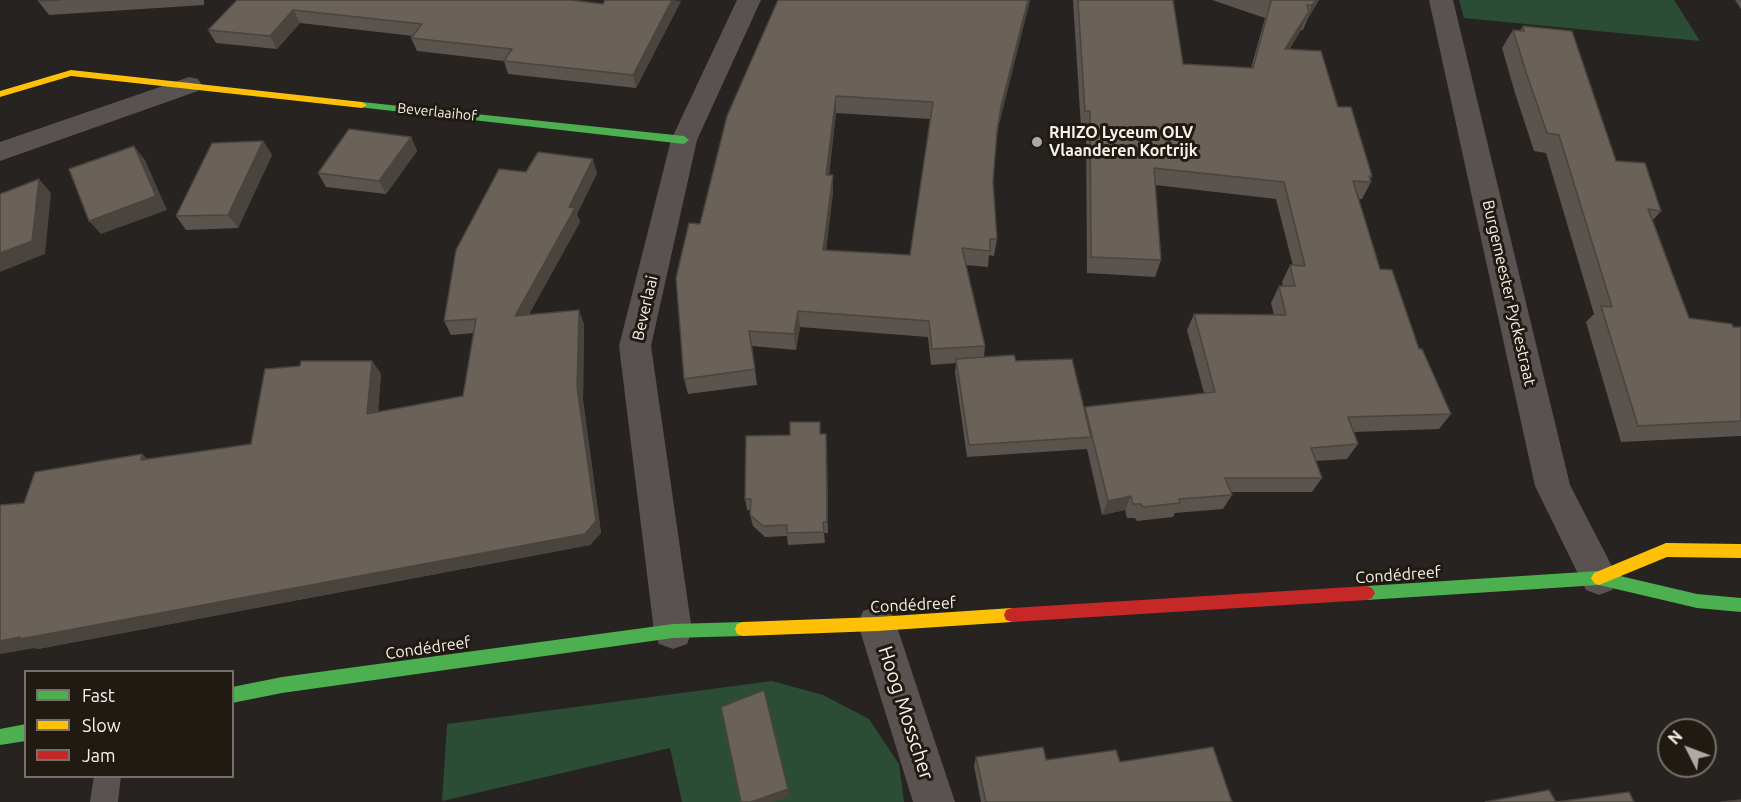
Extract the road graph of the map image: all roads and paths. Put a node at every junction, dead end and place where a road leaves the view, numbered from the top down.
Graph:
1 (749, 0) edge
2 (1441, 0) edge
3 (189, 85) junction
4 (0, 94) edge
5 (684, 140) junction
6 (0, 152) edge
7 (1741, 551) edge
8 (1599, 578) junction
9 (1741, 605) edge
10 (877, 624) junction
11 (673, 631) junction
12 (234, 694) edge
13 (24, 732) edge
14 (0, 737) edge
15 (108, 778) edge
16 (104, 802) edge
17 (934, 802) edge

1 - 5 street, Beverlaai
2 - 8 street, Burgemeester Pyckestraat
3 - 4 main road, Beverlaaihof
3 - 5 main road, Beverlaaihof
3 - 6 street, Beverlaaihof
5 - 11 street, Beverlaai
7 - 8 main road, Condédreef
8 - 9 main road, Condédreef
8 - 10 main road, Condédreef
10 - 11 main road, Condédreef
10 - 17 street, Hoog Mosscher
11 - 12 main road, Condédreef
13 - 14 main road
15 - 16 lane

